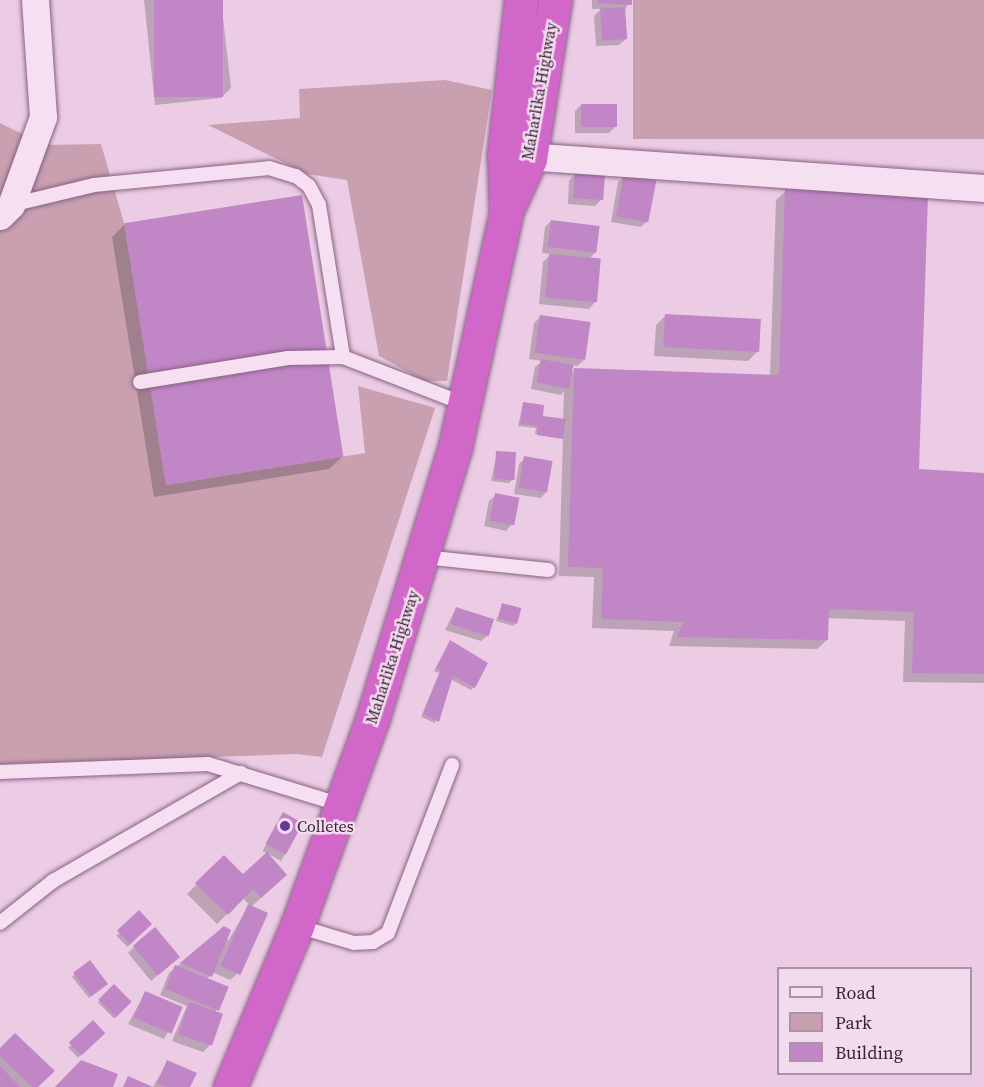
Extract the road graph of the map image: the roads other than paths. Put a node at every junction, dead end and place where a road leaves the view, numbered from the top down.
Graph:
1 (35, 0) edge
2 (521, 0) edge
3 (555, 0) edge
4 (517, 156) junction
5 (984, 188) edge
6 (5, 210) edge
7 (343, 357) junction
8 (140, 382) dead end
9 (465, 404) junction
10 (423, 557) junction
11 (548, 570) dead end
12 (452, 765) dead end
13 (0, 772) edge
14 (240, 773) junction
15 (342, 805) junction
16 (0, 923) edge
17 (297, 926) junction
18 (230, 1087) edge

1 - 6 street
2 - 4 highway, Maharlika Highway
3 - 4 highway, Maharlika Highway
4 - 5 street
4 - 9 highway, Maharlika Highway
6 - 7 lane
7 - 8 lane
7 - 9 lane
9 - 10 highway, Maharlika Highway
10 - 11 lane
10 - 15 highway, Maharlika Highway
12 - 17 lane
13 - 14 lane
14 - 15 lane
14 - 16 lane
15 - 17 highway, Maharlika Highway
17 - 18 highway, Maharlika Highway

